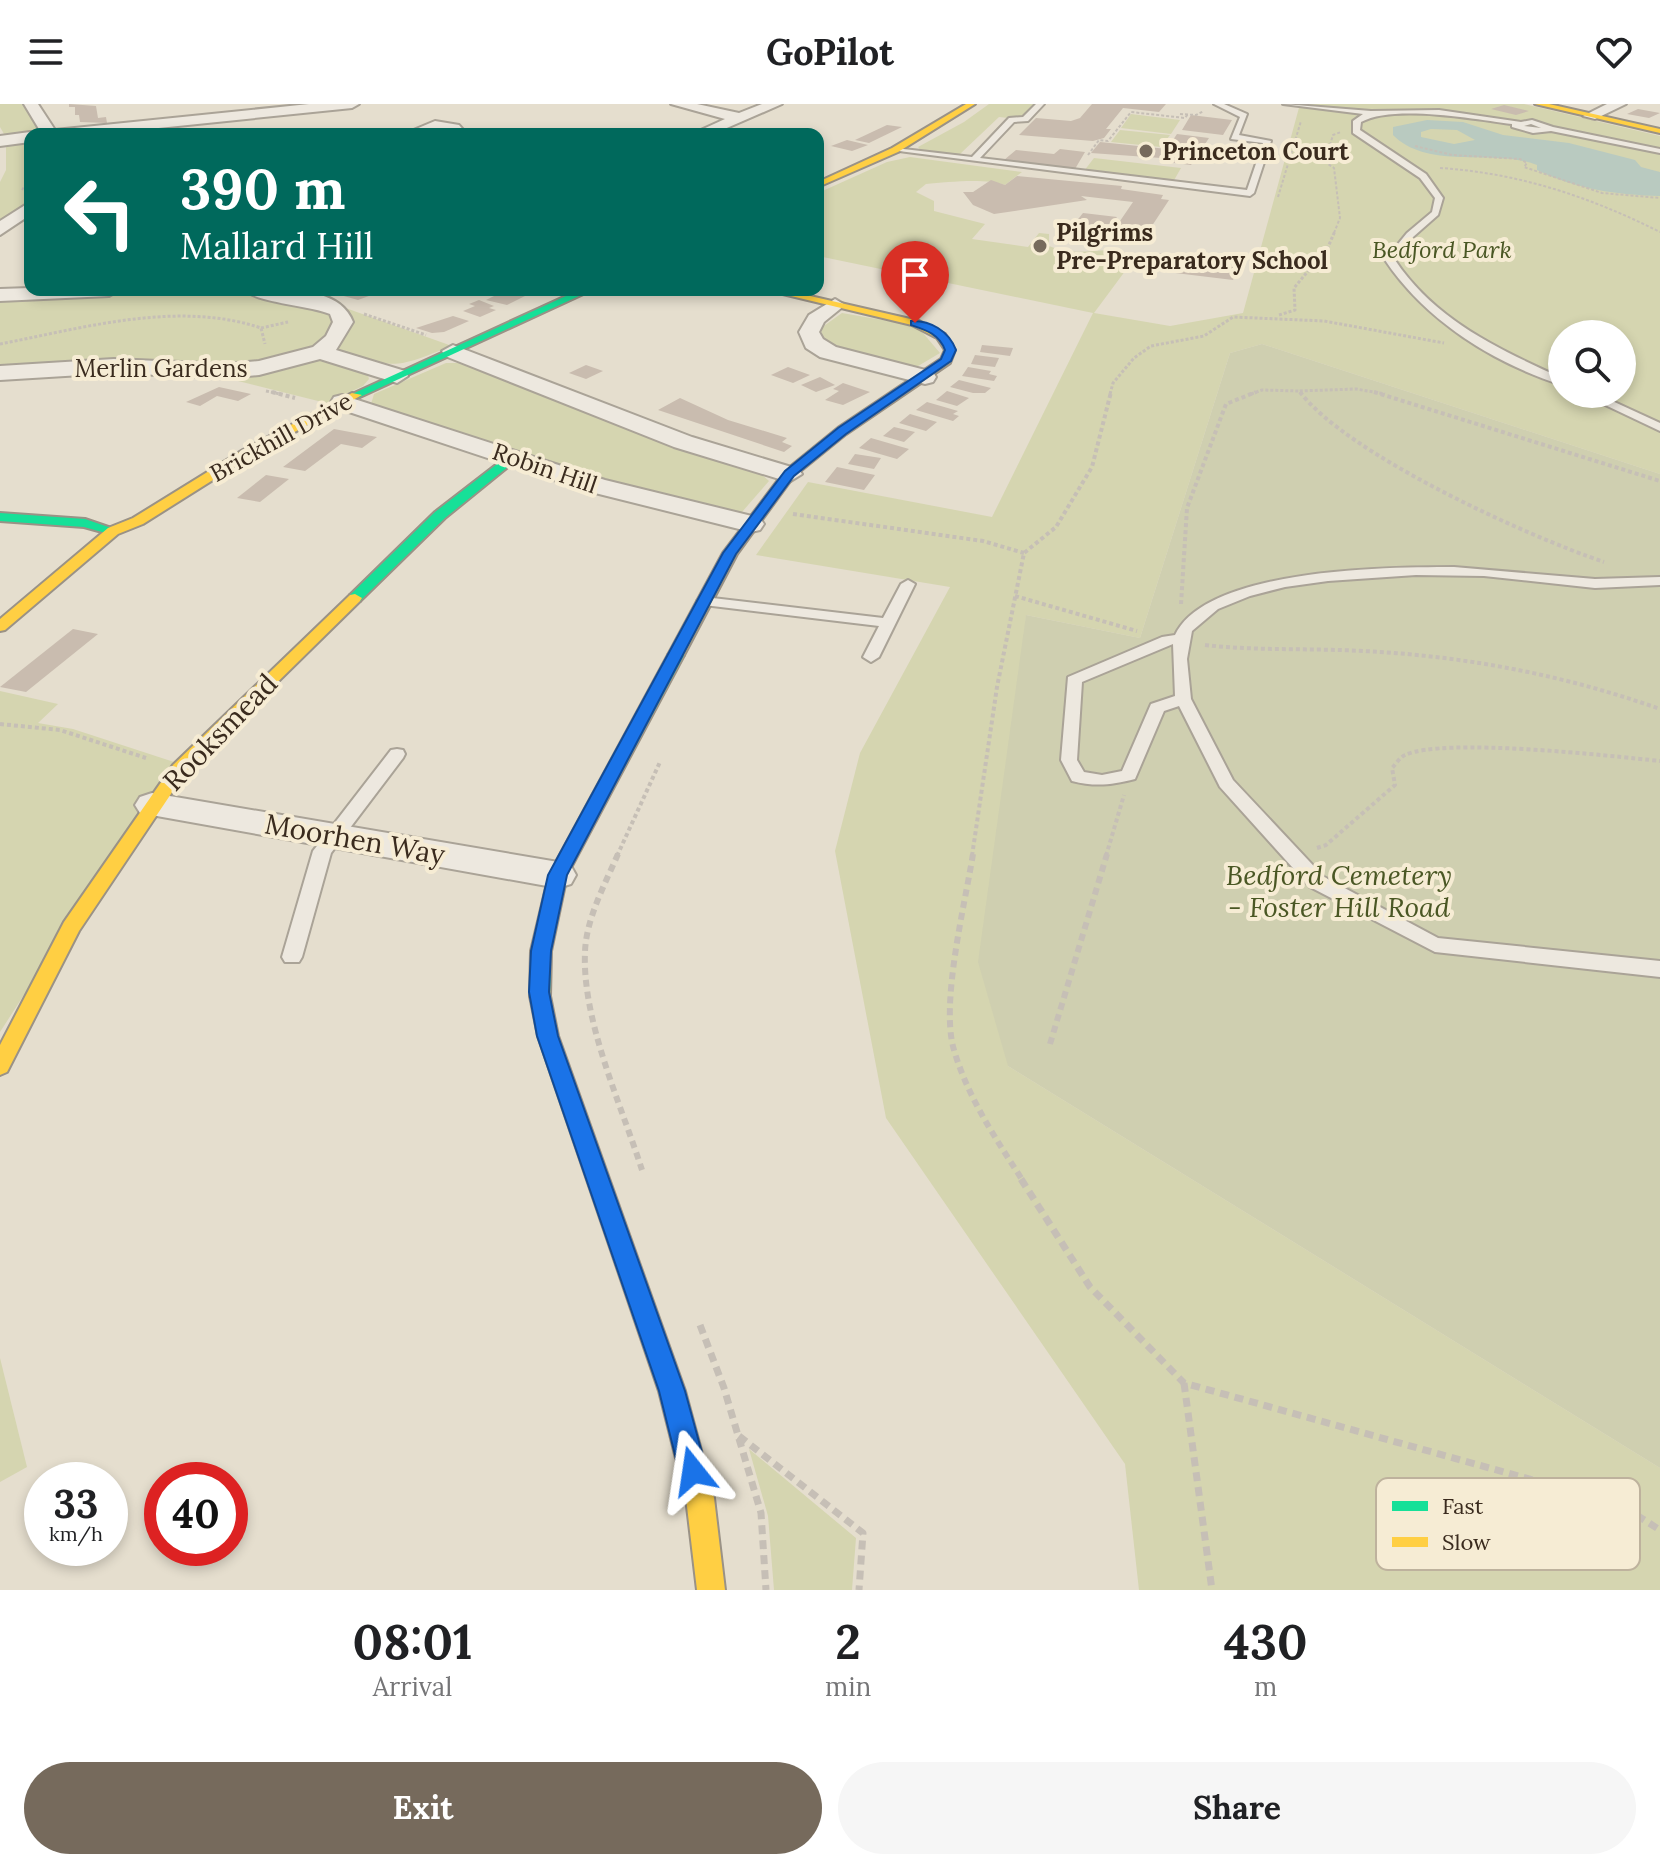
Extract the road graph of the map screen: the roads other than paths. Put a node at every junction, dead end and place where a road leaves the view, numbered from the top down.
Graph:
1 (31, 104) edge
2 (352, 104) edge
3 (438, 104) edge
4 (678, 104) edge
5 (775, 104) edge
6 (971, 104) edge
7 (1040, 104) edge
8 (1218, 104) edge
9 (1287, 104) edge
10 (1619, 104) edge
11 (1371, 113) junction
12 (1538, 113) edge
13 (239, 114) junction
14 (1590, 116) junction
15 (741, 118) junction
16 (1517, 122) junction
17 (435, 125) junction
18 (49, 128) edge
19 (88, 128) edge
20 (241, 128) edge
21 (427, 128) edge
22 (454, 128) edge
23 (715, 128) edge
24 (1551, 129) junction
25 (1660, 131) edge
26 (24, 138) edge
27 (0, 141) edge
28 (895, 150) junction
29 (1660, 151) edge
30 (974, 160) junction
31 (824, 182) edge
32 (24, 212) edge
33 (0, 230) edge
34 (24, 294) edge
35 (0, 295) edge
36 (302, 296) edge
37 (574, 296) edge
38 (797, 296) edge
39 (835, 305) junction
40 (457, 349) junction
41 (321, 352) junction
42 (0, 373) edge
43 (397, 376) junction
44 (1548, 376) edge
45 (925, 377) junction
46 (342, 402) junction
47 (1619, 408) edge
48 (1660, 427) edge
49 (514, 457) junction
50 (789, 474) junction
51 (756, 516) junction
52 (0, 517) edge
53 (113, 531) junction
54 (1659, 581) edge
55 (908, 584) dead end
56 (704, 601) junction
57 (889, 623) junction
58 (0, 627) edge
59 (1173, 640) junction
60 (871, 657) dead end
61 (1183, 699) junction
62 (397, 754) dead end
63 (152, 805) junction
64 (332, 835) junction
65 (558, 875) junction
66 (292, 957) dead end
67 (1660, 969) edge
68 (0, 1066) edge
69 (711, 1590) edge

1 - 18 street
2 - 13 street
3 - 17 street
4 - 15 street
5 - 15 street
6 - 28 street
7 - 30 lane
8 - 30 lane
9 - 11 lane
10 - 14 street
11 - 16 lane
11 - 44 lane
12 - 14 street
12 - 16 lane
12 - 24 lane
13 - 19 street
13 - 20 street
14 - 25 street
15 - 23 street
16 - 24 lane
17 - 21 street
17 - 22 street
24 - 29 lane
26 - 27 street
28 - 30 lane
28 - 31 street
32 - 33 street
34 - 35 street
36 - 41 street
37 - 40 street, Brickhill Drive
38 - 39 street
39 - 45 street
39 - 45 street
40 - 43 street, Brickhill Drive
40 - 50 street
41 - 42 street, Merlin Gardens
41 - 43 street
43 - 46 street, Brickhill Drive
45 - 50 street
46 - 49 street, Robin Hill
46 - 53 street, Brickhill Drive
47 - 48 lane
49 - 51 street, Robin Hill
49 - 63 street, Rooksmead
50 - 51 street
51 - 56 street
52 - 53 street
53 - 58 street, Brickhill Drive
54 - 59 lane
55 - 57 lane
56 - 57 lane
56 - 65 street
57 - 60 lane
59 - 61 lane
59 - 61 lane
61 - 67 lane
62 - 64 lane
63 - 64 street, Moorhen Way
63 - 68 street, Rooksmead
64 - 65 street, Moorhen Way
64 - 66 lane
65 - 69 street

